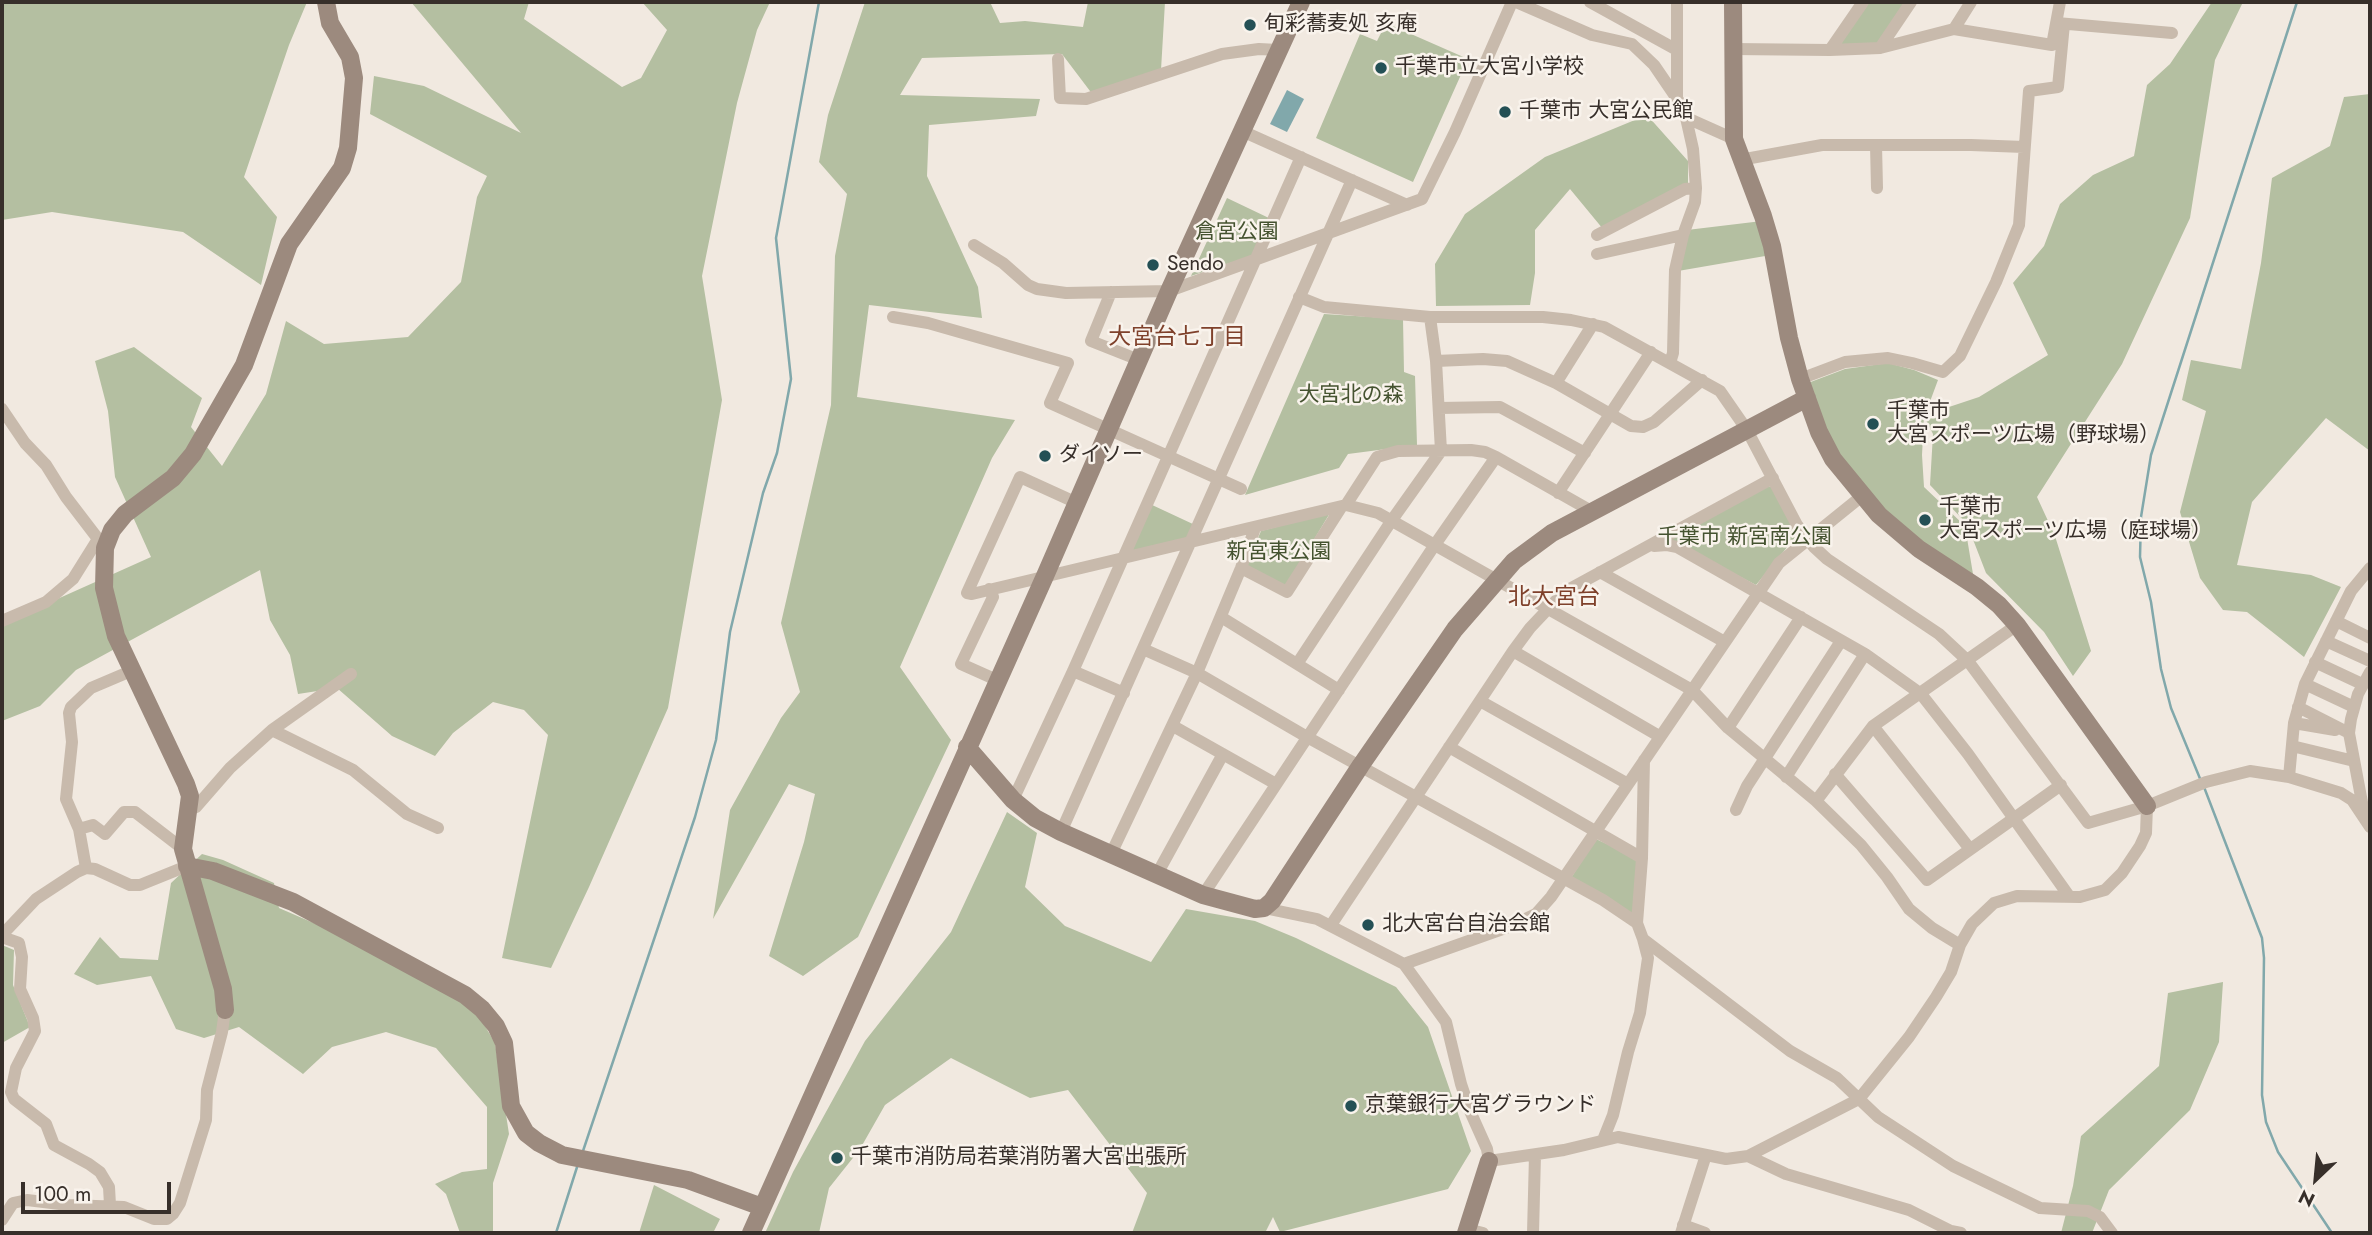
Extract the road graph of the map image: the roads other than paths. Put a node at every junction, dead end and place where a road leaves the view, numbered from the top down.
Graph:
1 (326, 2) edge
2 (1301, 2) edge
3 (1514, 2) edge
4 (1590, 2) edge
5 (1677, 2) edge
6 (1733, 2) edge
7 (1863, 2) edge
8 (1911, 2) edge
9 (1971, 2) edge
10 (2060, 2) edge
11 (2061, 24) junction
12 (1954, 29) junction
13 (2172, 33) dead end
14 (1880, 48) junction
15 (1733, 49) junction
16 (1278, 50) junction
17 (1677, 50) junction
18 (1830, 51) junction
19 (1058, 59) dead end
20 (1677, 98) junction
21 (1687, 118) junction
22 (1242, 131) junction
23 (1734, 139) junction
24 (1876, 145) junction
25 (2024, 147) junction
26 (1301, 157) junction
27 (1740, 160) junction
28 (1352, 180) junction
29 (1696, 188) junction
30 (1877, 188) dead end
31 (1407, 205) junction
32 (1326, 234) junction
33 (1597, 235) dead end
34 (1683, 235) junction
35 (974, 245) dead end
36 (1597, 254) dead end
37 (1254, 261) junction
38 (1169, 291) junction
39 (1111, 292) junction
40 (1299, 297) junction
41 (893, 317) dead end
42 (1430, 317) junction
43 (1593, 324) junction
44 (1651, 352) junction
45 (1139, 360) junction
46 (1436, 361) junction
47 (1670, 363) junction
48 (1800, 379) junction
49 (1702, 380) junction
50 (1556, 383) junction
51 (1807, 398) junction
52 (1438, 408) junction
53 (2, 409) edge
54 (1611, 414) junction
55 (1108, 430) junction
56 (1747, 430) junction
57 (1441, 452) junction
58 (1585, 453) junction
59 (1169, 457) junction
60 (1496, 457) junction
61 (1218, 478) junction
62 (1773, 478) junction
63 (1241, 489) dead end
64 (1558, 493) junction
65 (1862, 496) junction
66 (1077, 503) junction
67 (1344, 505) junction
68 (1592, 512) junction
69 (1392, 520) junction
70 (1255, 528) junction
71 (1807, 539) junction
72 (1189, 541) junction
73 (101, 544) junction
74 (1434, 546) junction
75 (1648, 546) junction
76 (1123, 557) junction
77 (1241, 568) junction
78 (2370, 568) edge
79 (1600, 572) junction
80 (1045, 576) junction
81 (1498, 579) junction
82 (989, 589) junction
83 (1758, 593) junction
84 (1548, 608) junction
85 (1221, 617) junction
86 (1801, 618) junction
87 (2, 621) edge
88 (2336, 621) junction
89 (2017, 625) junction
90 (2370, 638) edge
91 (1841, 640) junction
92 (2326, 640) junction
93 (1723, 642) junction
94 (1143, 649) junction
95 (1513, 651) junction
96 (1865, 653) junction
97 (1968, 660) junction
98 (2370, 661) edge
99 (2315, 662) junction
100 (1297, 664) junction
101 (131, 671) junction
102 (1073, 671) junction
103 (2370, 672) edge
104 (1197, 673) junction
105 (351, 674) dead end
106 (999, 681) junction
107 (2305, 684) junction
108 (2362, 684) junction
109 (1339, 690) junction
110 (1692, 690) junction
111 (1124, 693) junction
112 (1921, 694) junction
113 (1480, 701) junction
114 (2298, 707) junction
115 (2354, 707) junction
116 (2294, 723) junction
117 (1173, 726) junction
118 (1873, 726) junction
119 (1728, 728) junction
120 (272, 730) junction
121 (2350, 733) junction
122 (1659, 736) junction
123 (1307, 737) junction
124 (2292, 746) junction
125 (967, 747) junction
126 (1449, 747) junction
127 (1223, 754) junction
128 (1644, 759) junction
129 (1765, 761) junction
130 (2354, 761) junction
131 (1361, 765) junction
132 (1835, 774) junction
133 (2289, 776) junction
134 (1786, 777) junction
135 (1276, 784) junction
136 (1628, 784) junction
137 (2061, 785) junction
138 (1417, 796) junction
139 (1013, 800) junction
140 (1816, 801) junction
141 (2147, 806) junction
142 (189, 810) junction
143 (1736, 810) dead end
144 (2368, 816) edge
145 (2012, 818) junction
146 (438, 828) dead end
147 (79, 829) junction
148 (1596, 831) junction
149 (1061, 832) junction
150 (1970, 849) junction
151 (1110, 856) junction
152 (185, 857) junction
153 (1642, 858) junction
154 (86, 868) junction
155 (1156, 876) junction
156 (1564, 878) junction
157 (1203, 895) junction
158 (2069, 896) junction
159 (1264, 908) junction
160 (1637, 923) junction
161 (1332, 925) junction
162 (2, 936) edge
163 (1643, 939) junction
164 (1960, 945) junction
165 (1404, 964) junction
166 (225, 1010) joint
167 (1859, 1099) junction
168 (1603, 1140) junction
169 (1706, 1155) junction
170 (1535, 1156) junction
171 (1748, 1156) junction
172 (1489, 1161) junction
173 (110, 1205) junction
174 (762, 1207) junction
175 (2, 1220) edge
176 (1682, 1229) edge
177 (1472, 1232) edge
178 (751, 1233) edge
179 (1533, 1233) edge
180 (1704, 1233) edge
181 (1961, 1233) edge
182 (2112, 1233) edge

1 - 73 street
2 - 16 street
3 - 20 street
3 - 31 street
4 - 17 street
5 - 17 street
6 - 15 street
7 - 18 street
8 - 14 street
9 - 12 street
10 - 11 street
11 - 12 street
11 - 13 street
11 - 25 street
12 - 14 street
14 - 18 street
15 - 18 street
15 - 23 street
16 - 19 street
16 - 22 street
17 - 20 street
20 - 21 street
21 - 23 street
21 - 29 street
22 - 26 street
22 - 38 street
23 - 27 street
24 - 25 street
24 - 27 street
24 - 30 street
25 - 48 street
26 - 28 street
26 - 37 street
27 - 48 street
28 - 31 street
28 - 32 street
29 - 33 street
29 - 34 street
31 - 32 street
32 - 37 street
32 - 40 street
34 - 36 street
34 - 47 street
35 - 39 street
37 - 38 street
37 - 59 street
38 - 39 street
38 - 45 street
39 - 45 street
40 - 42 street
40 - 61 street
41 - 55 street
42 - 43 street
42 - 46 street
43 - 44 street
43 - 50 street
44 - 47 street
44 - 54 street
45 - 55 street
46 - 50 street
46 - 52 street
47 - 49 street
48 - 51 street
49 - 54 street
49 - 56 street
50 - 54 street
51 - 56 street
51 - 65 street
52 - 57 street
52 - 58 street
53 - 73 street
54 - 58 street
55 - 59 street
55 - 66 street
56 - 62 street
56 - 68 street
57 - 60 street
57 - 67 street
57 - 69 street
58 - 64 street
59 - 61 street
59 - 76 street
60 - 64 street
60 - 74 street
61 - 63 street
61 - 72 street
62 - 71 street
62 - 75 street
64 - 68 street
65 - 71 street
65 - 89 street
66 - 80 street
66 - 82 street
67 - 69 street
67 - 70 street
67 - 77 street
68 - 81 street
69 - 74 street
69 - 100 street
70 - 72 street
70 - 77 street
71 - 83 street
71 - 97 street
72 - 76 street
72 - 94 street
73 - 87 street
73 - 101 street
74 - 81 street
74 - 109 street
75 - 79 street
75 - 83 street
76 - 80 street
76 - 102 street
77 - 85 street
78 - 88 street
79 - 84 street
79 - 93 street
80 - 82 street
80 - 106 street
81 - 84 street
81 - 131 street
82 - 106 street
83 - 86 street
83 - 93 street
84 - 95 street
84 - 110 street
85 - 100 street
85 - 104 street
86 - 91 street
86 - 119 street
88 - 90 street
88 - 92 street
89 - 97 street
89 - 141 street
91 - 96 street
91 - 129 street
92 - 98 street
92 - 99 street
93 - 110 street
94 - 104 street
94 - 111 street
95 - 113 street
95 - 122 street
96 - 112 street
96 - 134 street
97 - 112 street
97 - 137 street
99 - 107 street
99 - 108 street
100 - 109 street
101 - 142 street
101 - 147 street
102 - 111 street
102 - 139 street
103 - 108 street
104 - 117 street
104 - 123 street
105 - 120 street
106 - 125 street
107 - 114 street
107 - 115 street
108 - 115 street
109 - 123 street
110 - 119 street
110 - 122 street
111 - 149 street
112 - 118 street
112 - 145 street
113 - 126 street
113 - 136 street
114 - 116 street
114 - 121 street
115 - 121 street
116 - 121 street
116 - 124 street
117 - 127 street
117 - 151 street
118 - 132 street
118 - 150 street
119 - 129 street
120 - 142 street
120 - 146 street
121 - 130 street
122 - 128 street
123 - 131 street
123 - 135 street
124 - 130 street
124 - 133 street
125 - 139 street
125 - 174 street
126 - 138 street
126 - 148 street
127 - 135 street
127 - 155 street
128 - 136 street
128 - 153 street
129 - 134 street
129 - 143 street
130 - 144 street
131 - 138 street
131 - 159 street
132 - 140 street
132 - 150 street
133 - 141 street
133 - 144 street
134 - 140 street
135 - 157 street
136 - 148 street
137 - 141 street
137 - 145 street
138 - 156 street
138 - 161 street
139 - 149 street
140 - 164 street
141 - 158 street
142 - 152 street
145 - 150 street
145 - 158 street
147 - 152 street
147 - 154 street
148 - 153 street
148 - 156 street
149 - 151 street
151 - 155 street
152 - 154 street
152 - 166 street
152 - 174 street
153 - 160 street
154 - 162 street
155 - 157 street
156 - 160 street
156 - 165 street
157 - 159 street
158 - 164 street
159 - 161 street
160 - 163 street
161 - 165 street
162 - 173 street
163 - 167 street
163 - 168 street
164 - 167 street
165 - 172 street
166 - 173 street
167 - 171 street
167 - 182 street
168 - 169 street
168 - 170 street
169 - 171 street
169 - 176 street
170 - 172 street
170 - 179 street
171 - 181 street
172 - 177 street
173 - 175 street
174 - 178 street
176 - 180 street

